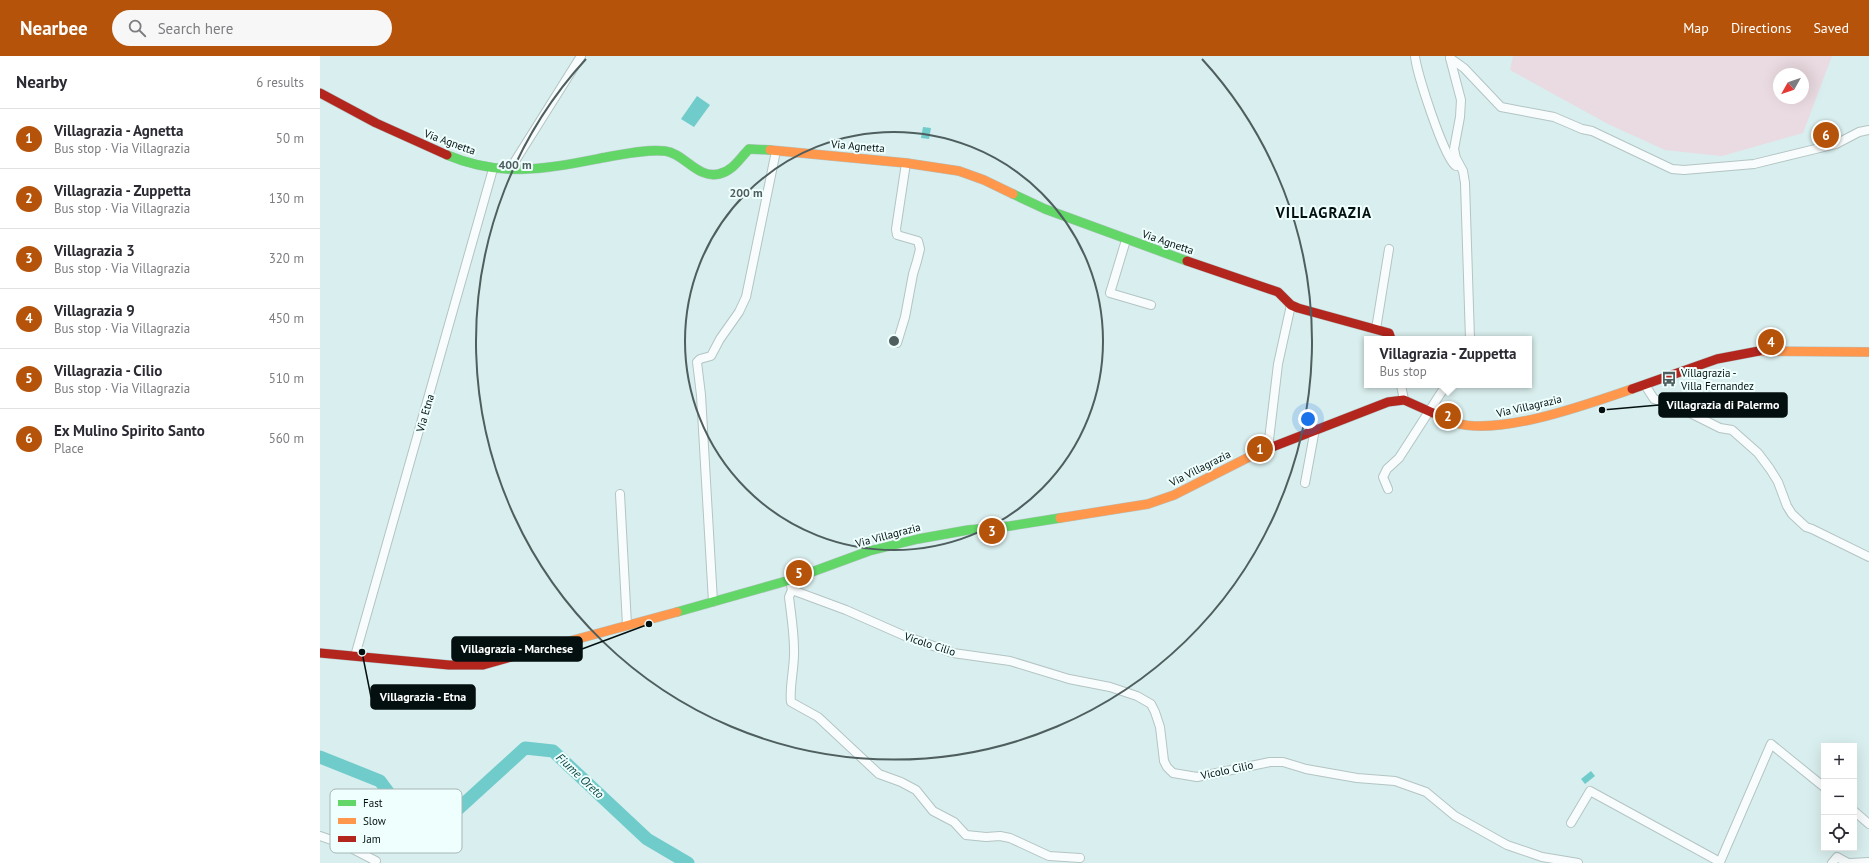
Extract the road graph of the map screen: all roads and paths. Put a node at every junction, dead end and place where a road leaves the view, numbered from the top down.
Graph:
1 (580, 56) edge
2 (1416, 56) edge
3 (1450, 57) edge
4 (320, 93) edge
5 (1869, 130) edge
6 (776, 151) junction
7 (906, 163) junction
8 (1460, 165) junction
9 (493, 169) junction
10 (510, 169) junction
11 (1126, 240) junction
12 (1389, 249) dead end
13 (1151, 305) dead end
14 (1291, 305) junction
15 (1376, 329) junction
16 (1390, 336) edge
17 (1470, 336) edge
18 (897, 343) dead end
19 (1869, 352) edge
20 (1645, 385) junction
21 (1402, 388) edge
22 (1444, 388) edge
23 (1404, 400) junction
24 (1431, 411) junction
25 (1315, 429) junction
26 (1268, 448) junction
27 (1305, 483) dead end
28 (1388, 489) dead end
29 (620, 494) dead end
30 (1869, 557) edge
31 (790, 580) junction
32 (792, 590) junction
33 (712, 602) junction
34 (627, 625) junction
35 (320, 653) edge
36 (355, 656) junction
37 (1821, 785) edge
38 (1857, 814) edge
39 (1571, 823) dead end
40 (1869, 824) edge
41 (320, 836) edge
42 (330, 839) edge
43 (360, 853) edge
44 (1080, 858) dead end
45 (376, 861) dead end
46 (1869, 862) edge
47 (1578, 863) edge
48 (1832, 863) edge
49 (1849, 863) edge

1 - 10 street
2 - 8 street
3 - 5 street
3 - 8 street
4 - 9 street, Via Agnetta
6 - 7 street, Via Agnetta
6 - 10 street, Via Agnetta
6 - 33 street
7 - 11 street, Via Agnetta
7 - 18 street
8 - 17 street
9 - 10 street, Via Agnetta
9 - 36 street, Via Etna
11 - 13 street
11 - 14 street, Via Agnetta
12 - 15 street
14 - 15 street, Via Agnetta
14 - 26 street
15 - 16 street, Via Agnetta
19 - 20 street, Via Villagrazia
20 - 24 street, Via Villagrazia
20 - 30 street
21 - 23 street
22 - 24 street
23 - 24 street, Via Villagrazia
23 - 25 street, Via Villagrazia
24 - 28 street
25 - 26 street, Via Villagrazia
25 - 27 street
26 - 31 street, Via Villagrazia
29 - 34 street
31 - 32 street
31 - 33 street, Via Villagrazia
32 - 44 street
32 - 47 street, Vicolo Cilio
33 - 34 street, Via Villagrazia
34 - 36 street, Via Villagrazia
35 - 36 street, Via Villagrazia
37 - 39 street
38 - 40 street
41 - 42 street
43 - 45 street
46 - 49 street
48 - 49 street

